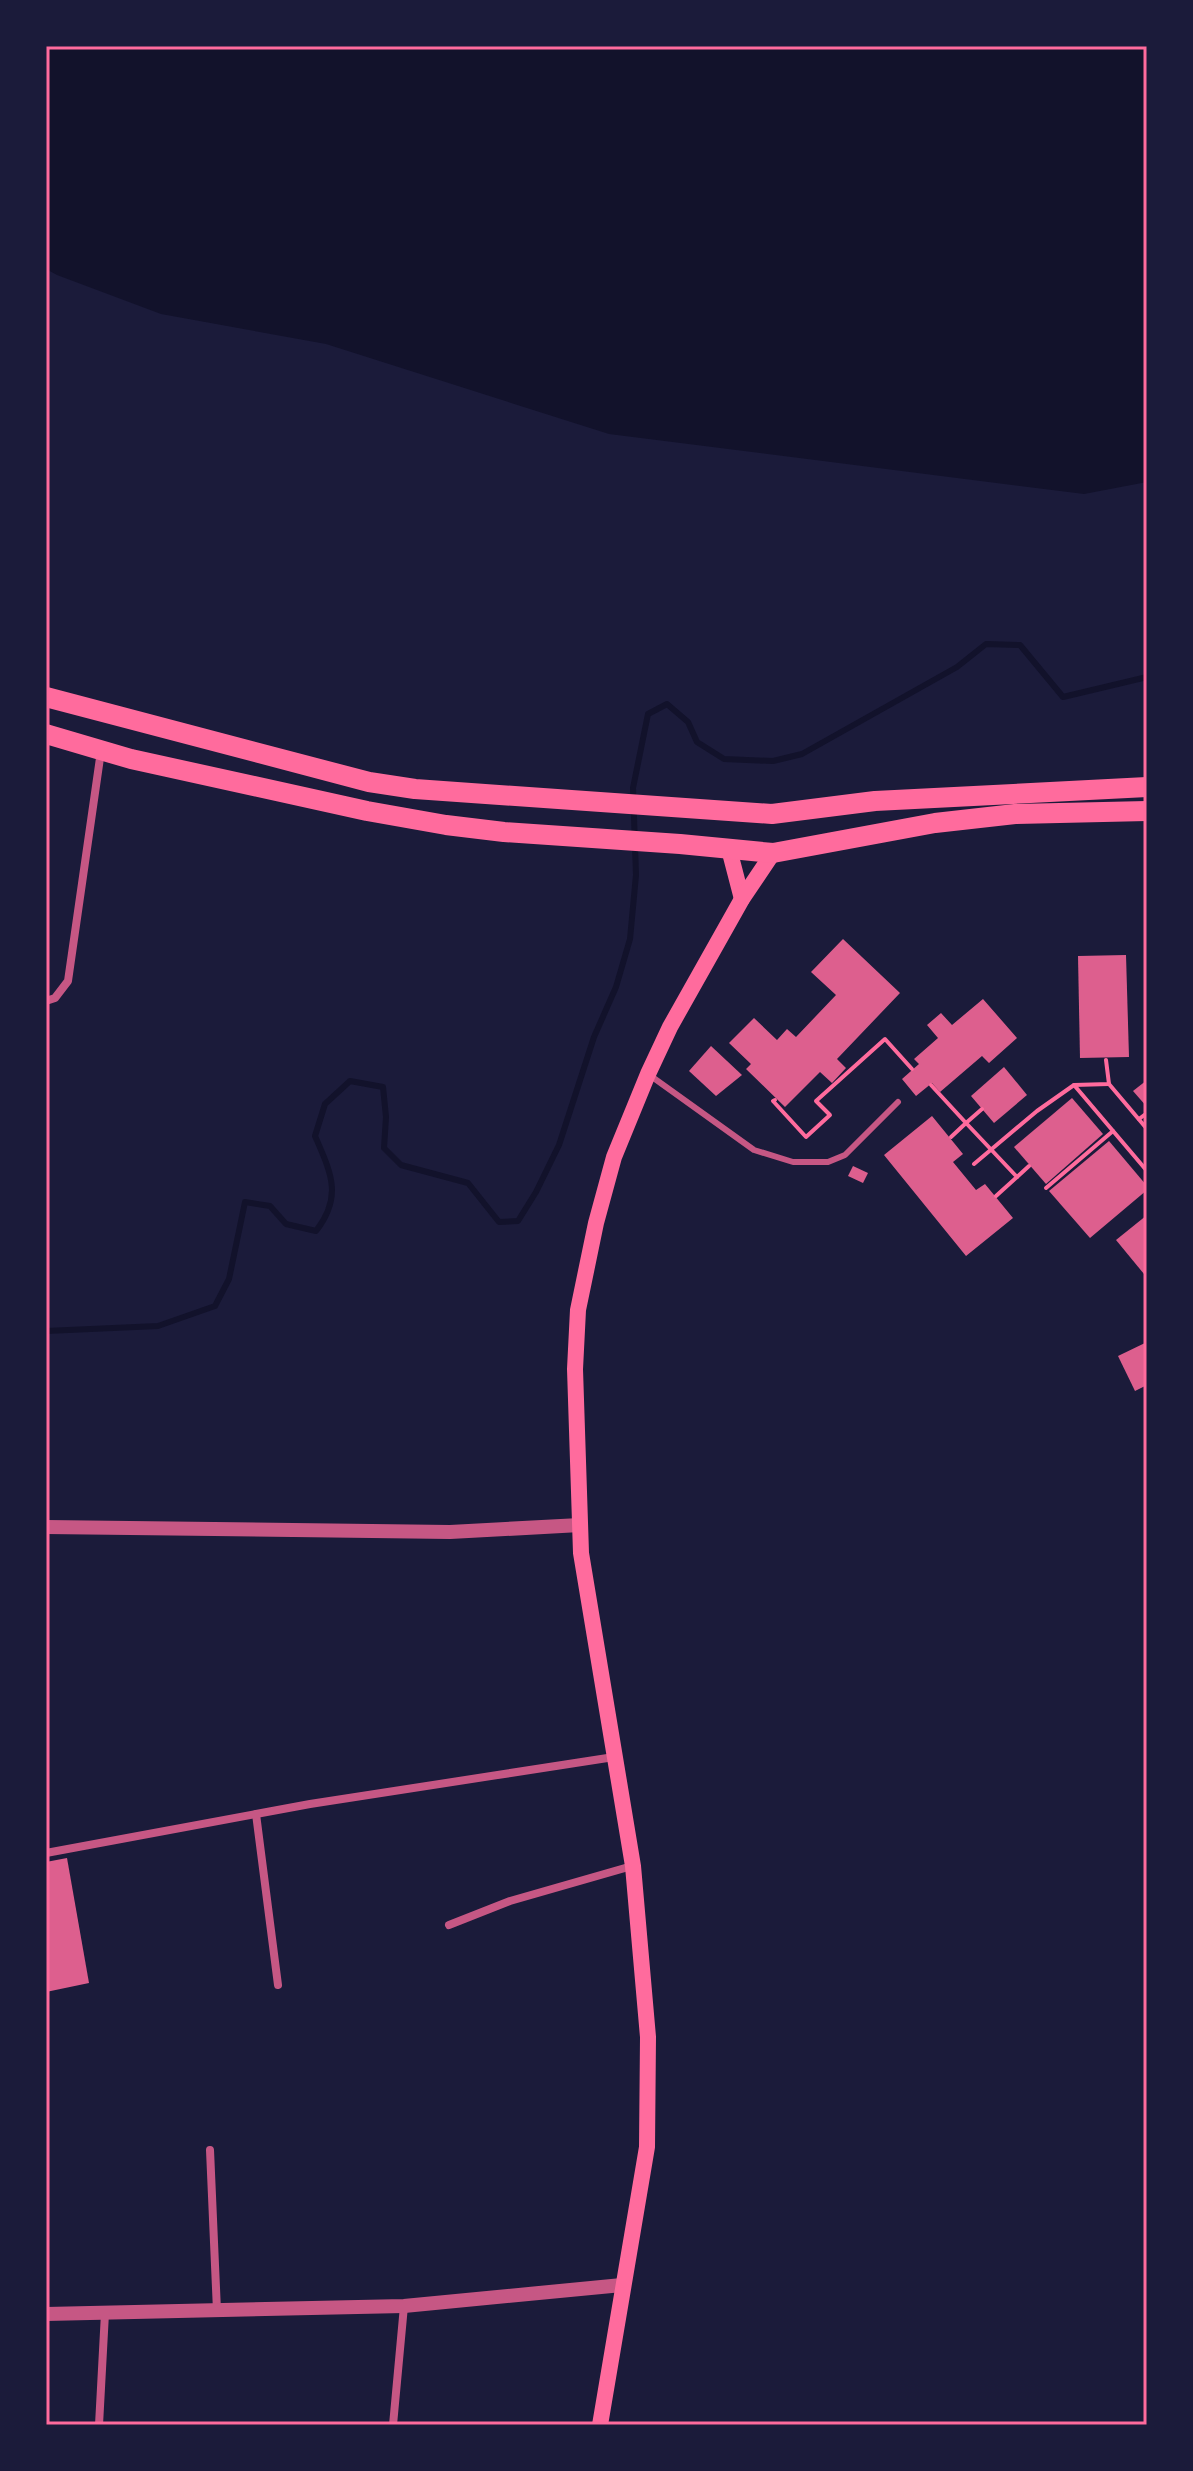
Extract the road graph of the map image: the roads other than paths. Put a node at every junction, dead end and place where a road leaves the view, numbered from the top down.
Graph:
1 (46, 697) edge
2 (46, 734) edge
3 (101, 750) junction
4 (1147, 787) edge
5 (1147, 811) edge
6 (729, 849) junction
7 (773, 853) junction
8 (742, 899) junction
9 (46, 1001) edge
10 (648, 1074) junction
11 (898, 1102) dead end
12 (580, 1525) junction
13 (46, 1527) edge
14 (614, 1757) junction
15 (256, 1814) junction
16 (46, 1853) edge
17 (633, 1866) junction
18 (449, 1925) dead end
19 (278, 1985) dead end
20 (210, 2150) dead end
21 (622, 2285) junction
22 (404, 2306) junction
23 (217, 2311) junction
24 (105, 2313) junction
25 (46, 2314) edge
26 (99, 2425) edge
27 (393, 2425) edge
28 (600, 2425) edge

1 - 4 highway
2 - 3 highway
3 - 6 highway
3 - 9 street
5 - 7 highway
6 - 7 highway
6 - 8 main road
7 - 8 main road
8 - 10 main road
10 - 11 lane
10 - 12 main road
12 - 13 street
12 - 14 main road
14 - 15 street
14 - 17 main road
15 - 16 street
15 - 19 street
17 - 18 street
17 - 21 main road
20 - 23 street
21 - 22 street
21 - 28 main road
22 - 23 street
22 - 27 street
23 - 24 street
24 - 25 street
24 - 26 street

